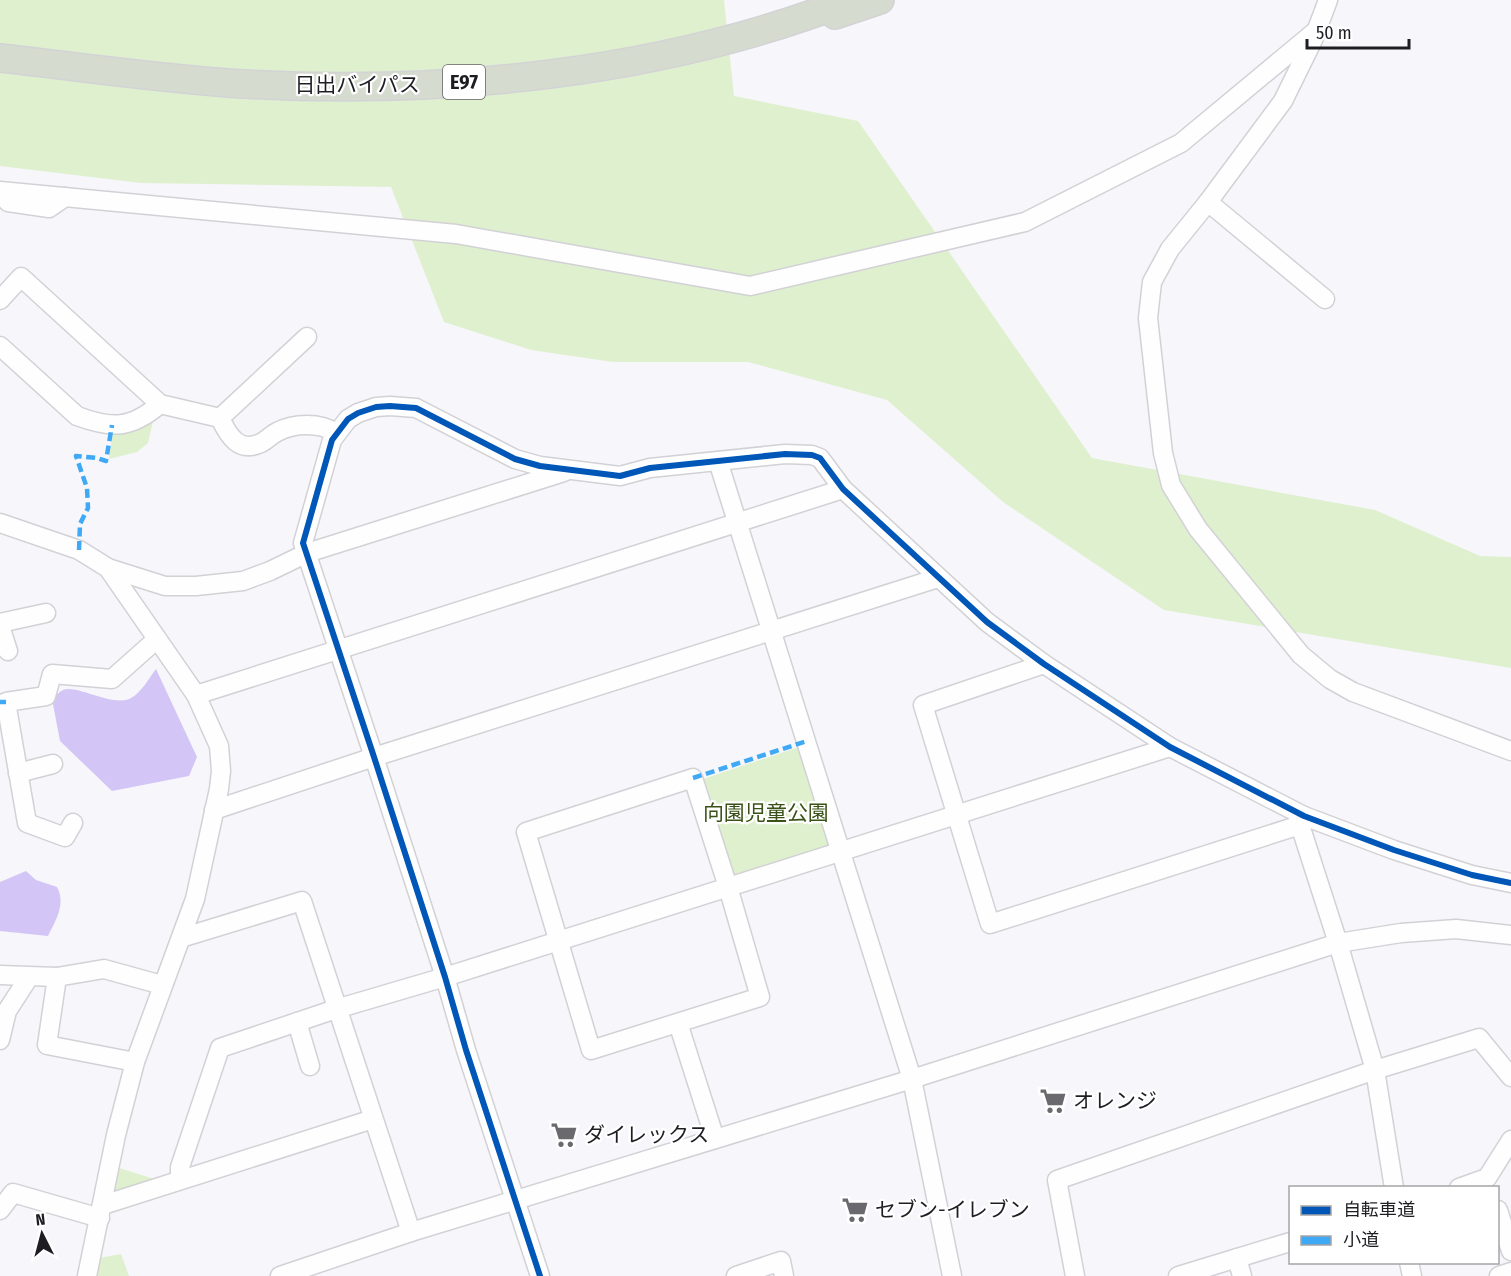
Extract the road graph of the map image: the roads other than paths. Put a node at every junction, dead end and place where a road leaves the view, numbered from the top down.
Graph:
1 (850, 0) edge
2 (879, 0) edge
3 (1328, 0) edge
4 (1317, 30) junction
5 (735, 37) junction
6 (0, 58) edge
7 (0, 191) edge
8 (65, 197) junction
9 (0, 201) edge
10 (1208, 202) junction
11 (1325, 299) dead end
12 (0, 300) edge
13 (308, 337) dead end
14 (0, 346) edge
15 (160, 404) junction
16 (220, 418) junction
17 (336, 433) junction
18 (718, 461) junction
19 (573, 469) junction
20 (843, 489) junction
21 (0, 523) edge
22 (738, 523) junction
23 (307, 553) junction
24 (108, 568) junction
25 (938, 578) junction
26 (46, 613) dead end
27 (0, 625) edge
28 (772, 631) junction
29 (157, 639) junction
30 (8, 651) dead end
31 (339, 651) junction
32 (1044, 664) junction
33 (196, 695) junction
34 (1170, 747) junction
35 (1511, 751) edge
36 (375, 757) junction
37 (53, 764) dead end
38 (18, 773) junction
39 (214, 810) junction
40 (956, 813) junction
41 (1302, 820) junction
42 (73, 823) dead end
43 (841, 851) junction
44 (1511, 883) edge
45 (728, 887) junction
46 (1511, 935) edge
47 (181, 938) junction
48 (559, 941) junction
49 (1338, 943) junction
50 (0, 975) edge
51 (29, 977) junction
52 (57, 977) junction
53 (445, 977) junction
54 (162, 985) junction
55 (336, 1009) junction
56 (297, 1022) junction
57 (678, 1023) junction
58 (0, 1040) edge
59 (135, 1062) junction
60 (310, 1066) dead end
61 (1375, 1070) junction
62 (1511, 1077) edge
63 (912, 1079) junction
64 (373, 1119) junction
65 (715, 1139) junction
66 (1511, 1140) edge
67 (180, 1179) junction
68 (1489, 1183) edge
69 (1394, 1186) edge
70 (1471, 1186) edge
71 (7, 1191) edge
72 (514, 1201) junction
73 (0, 1210) edge
74 (101, 1211) junction
75 (1499, 1216) edge
76 (411, 1232) junction
77 (1289, 1242) edge
78 (1511, 1251) edge
79 (1237, 1258) junction
80 (1511, 1272) edge
81 (87, 1276) edge
82 (280, 1276) edge
83 (540, 1276) edge
84 (736, 1276) edge
85 (784, 1276) edge
86 (952, 1276) edge
87 (1075, 1276) edge
88 (1178, 1276) edge
89 (1242, 1276) edge
90 (1499, 1276) edge

1 - 5 highway, 日出バイパス / E97
2 - 5 highway
3 - 4 street
4 - 8 street
4 - 10 street
5 - 6 highway, 日出バイパス / E97
7 - 8 street
8 - 9 street
10 - 11 street
10 - 35 street
12 - 15 street
13 - 16 street
14 - 15 street
15 - 16 street
16 - 17 street
17 - 19 street
17 - 23 street
18 - 19 street
18 - 20 street
18 - 22 street
19 - 23 street
20 - 22 street
20 - 25 street
21 - 24 street
22 - 28 street
22 - 31 street
23 - 24 street
23 - 31 street
24 - 29 street
25 - 28 street
25 - 32 street
26 - 27 street
27 - 30 street
28 - 36 street
28 - 43 street
29 - 33 street
29 - 38 street
31 - 33 street
31 - 36 street
32 - 34 street
32 - 40 street
33 - 39 street
34 - 40 street
34 - 41 street
36 - 39 street
36 - 53 street
37 - 38 street
38 - 42 street
39 - 47 street
40 - 41 street
40 - 43 street
41 - 44 street
41 - 49 street
43 - 45 street
43 - 63 street
45 - 48 street
45 - 48 street
45 - 57 street
46 - 49 street
47 - 54 street
47 - 55 street
48 - 53 street
48 - 57 street
49 - 61 street
49 - 63 street
50 - 51 street
51 - 52 street
51 - 58 street
52 - 54 street
52 - 59 street
53 - 55 street
53 - 72 street
54 - 59 street
55 - 56 street
55 - 64 street
56 - 60 street
56 - 67 street
57 - 65 street
59 - 74 street
61 - 62 street
61 - 69 street
61 - 87 street
63 - 65 street
63 - 86 street
64 - 67 street
64 - 76 street
65 - 72 street
66 - 68 street
67 - 74 street
68 - 70 street
71 - 73 street
71 - 74 street
72 - 76 street
72 - 83 street
74 - 81 street
75 - 78 street
76 - 82 street
77 - 79 street
79 - 88 street
79 - 89 street
80 - 90 street
84 - 85 street

